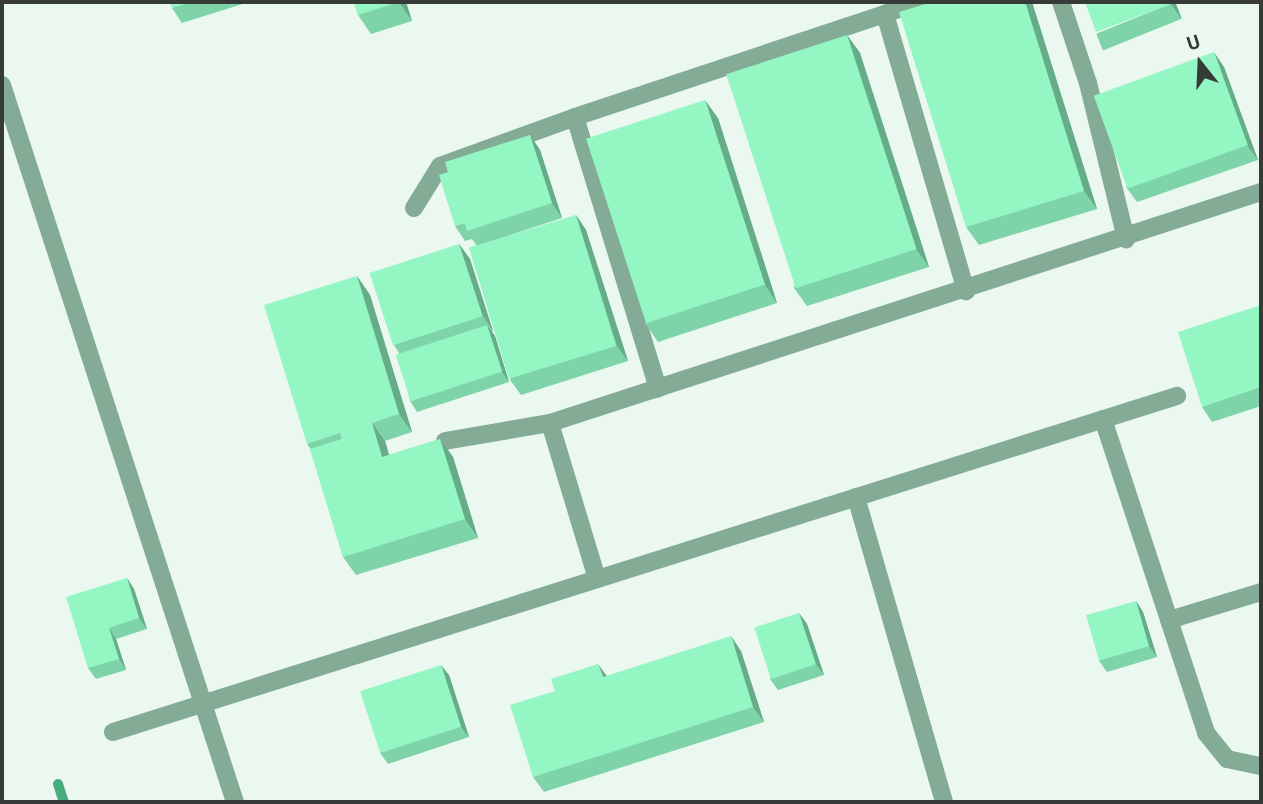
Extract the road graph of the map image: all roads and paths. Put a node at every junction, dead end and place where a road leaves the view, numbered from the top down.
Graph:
1 (917, 2) edge
2 (1060, 2) edge
3 (885, 14) junction
4 (2, 85) edge
5 (575, 117) junction
6 (1261, 192) edge
7 (414, 208) dead end
8 (1126, 239) junction
9 (966, 291) junction
10 (658, 389) junction
11 (1177, 396) dead end
12 (1103, 419) junction
13 (550, 423) junction
14 (445, 441) dead end
15 (856, 497) junction
16 (597, 579) junction
17 (1261, 592) edge
18 (1169, 620) junction
19 (199, 705) junction
20 (113, 732) dead end
21 (1261, 766) edge
22 (235, 802) edge
23 (944, 802) edge

1 - 3 lane
2 - 8 lane
3 - 5 lane
3 - 9 lane
4 - 19 lane
5 - 7 lane
5 - 10 lane
6 - 8 lane
8 - 9 lane
9 - 10 lane
10 - 13 lane
11 - 12 lane
12 - 15 lane
12 - 18 lane
13 - 14 lane
13 - 16 lane
15 - 16 lane
15 - 23 lane
16 - 19 lane
17 - 18 lane
18 - 21 lane
19 - 20 lane
19 - 22 lane

